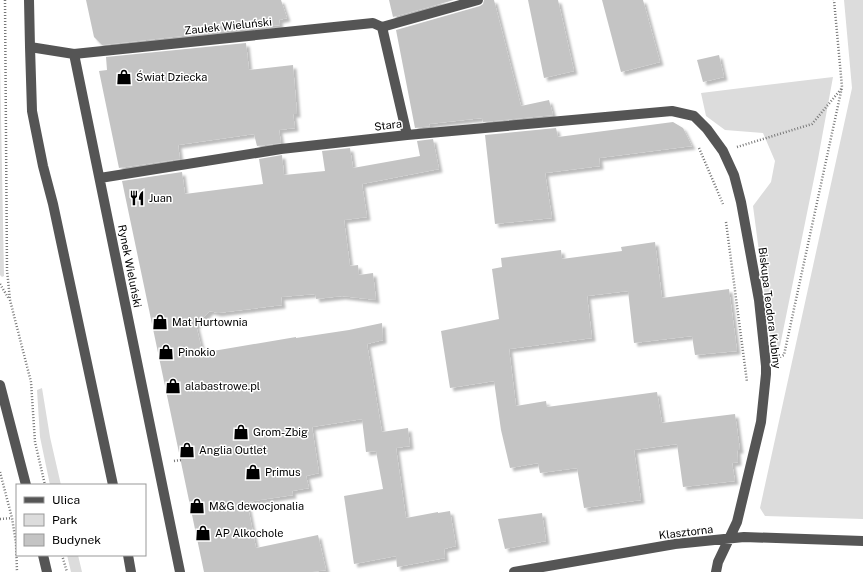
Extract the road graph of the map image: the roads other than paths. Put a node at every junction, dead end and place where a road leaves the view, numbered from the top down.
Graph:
1 (29, 0) edge
2 (478, 0) edge
3 (382, 27) junction
4 (30, 47) junction
5 (74, 54) junction
6 (680, 113) joint
7 (407, 135) junction
8 (100, 178) junction
9 (0, 385) edge
10 (26, 484) edge
11 (113, 484) edge
12 (729, 539) junction
13 (863, 541) edge
14 (43, 556) edge
15 (128, 556) edge
16 (47, 572) edge
17 (131, 572) edge
18 (180, 572) edge
19 (514, 572) edge
20 (716, 572) edge

1 - 4 street
2 - 3 street, Zaułek Wieluński
3 - 5 street, Zaułek Wieluński
3 - 7 street
4 - 5 street
4 - 11 street
5 - 8 street, Rynek Wieluński
6 - 7 street, Stara
6 - 12 street, Biskupa Teodora Kubiny
7 - 8 street, Stara
8 - 18 street, Rynek Wieluński
9 - 10 street
12 - 13 street, Klasztorna
12 - 19 street, Klasztorna
12 - 20 street, Biskupa Teodora Kubiny
14 - 16 street
15 - 17 street

